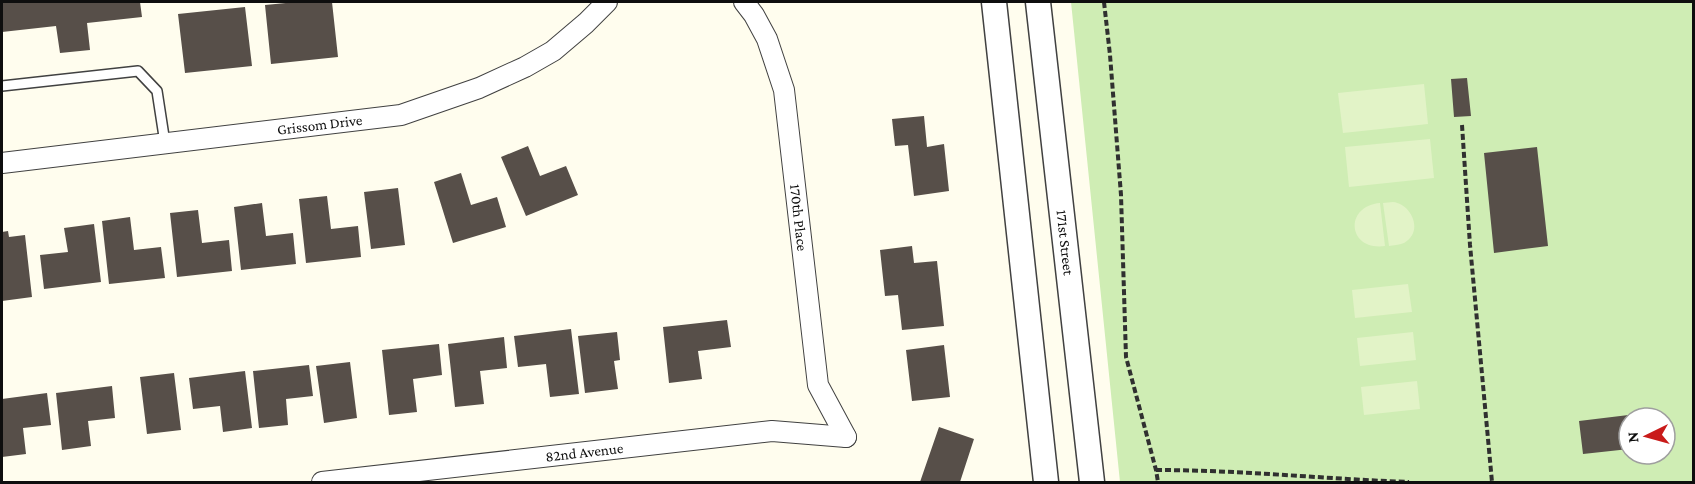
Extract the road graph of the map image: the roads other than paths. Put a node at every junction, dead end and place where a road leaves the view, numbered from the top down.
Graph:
1 (607, 2) edge
2 (744, 2) edge
3 (994, 2) edge
4 (1038, 2) edge
5 (2, 86) edge
6 (165, 143) junction
7 (2, 163) edge
8 (846, 437) joint
9 (322, 483) edge
10 (1046, 483) edge
11 (1092, 483) edge

1 - 6 street, Grissom Drive
2 - 8 street, 170th Place
3 - 10 street
4 - 11 street, 171st Street
5 - 6 lane
6 - 7 street, Grissom Drive
8 - 9 street, 82nd Avenue

